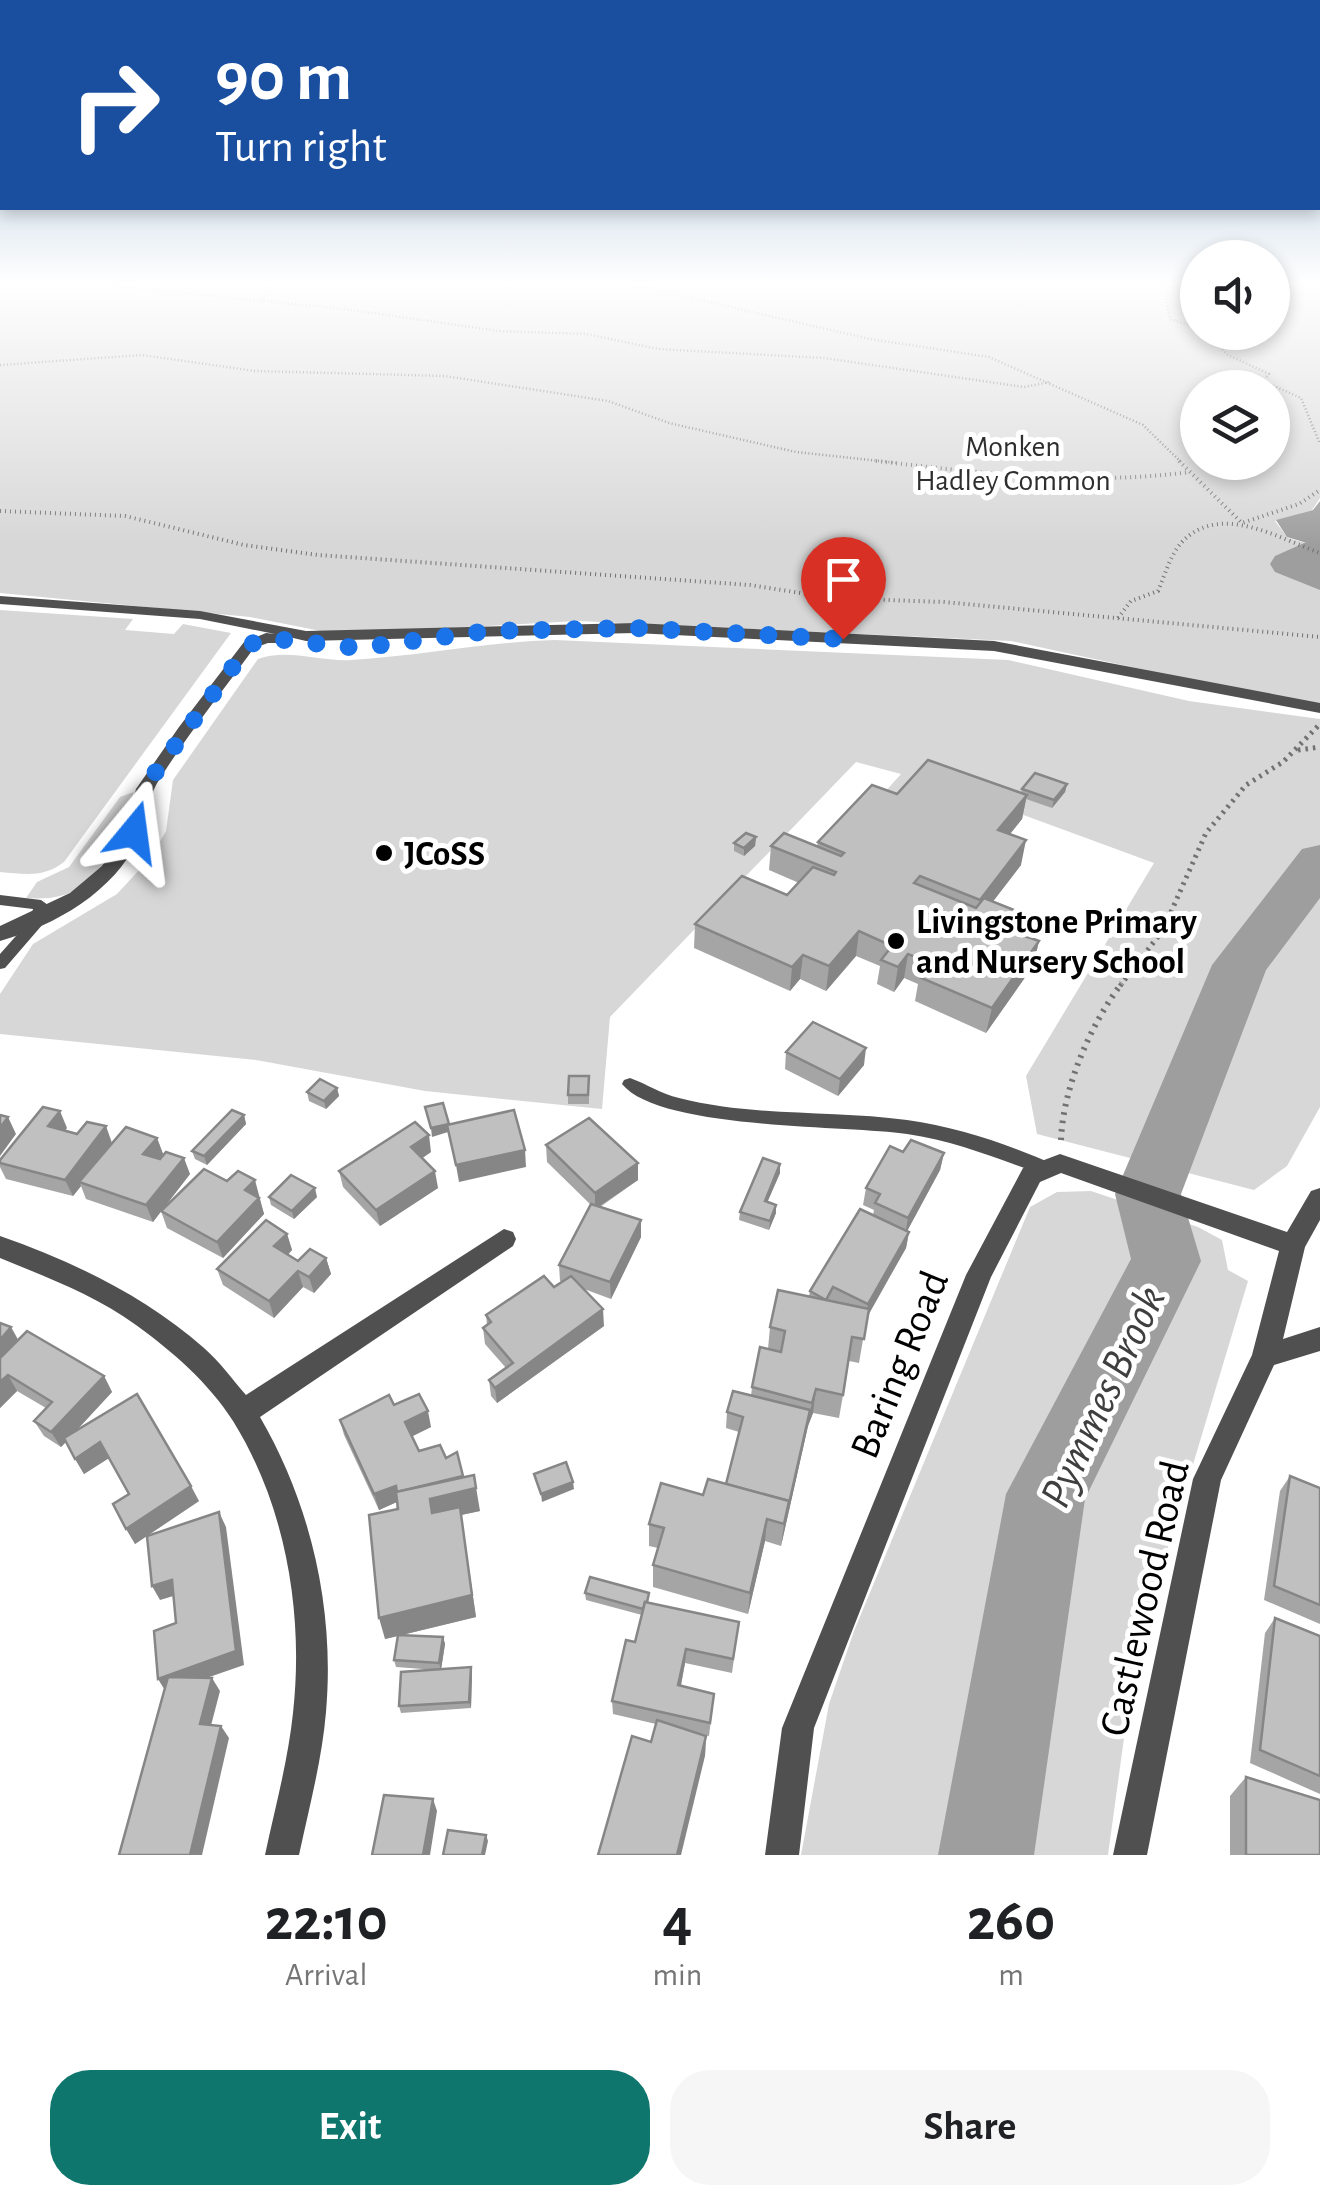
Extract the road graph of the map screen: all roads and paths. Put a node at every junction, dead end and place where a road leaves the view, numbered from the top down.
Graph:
1 (315, 373) edge
2 (928, 373) edge
3 (1027, 373) edge
4 (1266, 373) edge
5 (1050, 382) junction
6 (1320, 444) edge
7 (1180, 462) edge
8 (1180, 473) edge
9 (1198, 480) edge
10 (1320, 490) edge
11 (0, 511) edge
12 (1242, 522) junction
13 (1320, 553) edge
14 (0, 600) edge
15 (1118, 618) junction
16 (488, 631) junction
17 (1320, 637) edge
18 (1319, 708) edge
19 (1320, 747) edge
20 (1296, 750) junction
21 (0, 900) edge
22 (38, 920) junction
23 (0, 934) edge
24 (0, 964) edge
25 (630, 1084) dead end
26 (1054, 1166) junction
27 (1320, 1198) edge
28 (504, 1238) dead end
29 (1293, 1245) junction
30 (0, 1247) edge
31 (1320, 1339) edge
32 (1265, 1356) junction
33 (246, 1412) junction
34 (282, 1855) edge
35 (782, 1855) edge
36 (1130, 1855) edge

1 - 8 path
2 - 5 path
3 - 5 path
4 - 6 path
5 - 7 path
9 - 12 path
10 - 12 path
11 - 15 path
12 - 13 path
12 - 15 path
14 - 16 street
15 - 17 path
16 - 18 street
16 - 22 street
18 - 20 path
19 - 20 path
20 - 26 path
21 - 22 lane
22 - 23 street
22 - 24 lane
25 - 26 lane
26 - 29 street
26 - 35 street, Baring Road
27 - 29 street, Castlewood Road
28 - 33 street
29 - 32 street, Castlewood Road
30 - 33 street
31 - 32 street
32 - 36 street, Castlewood Road
33 - 34 street

